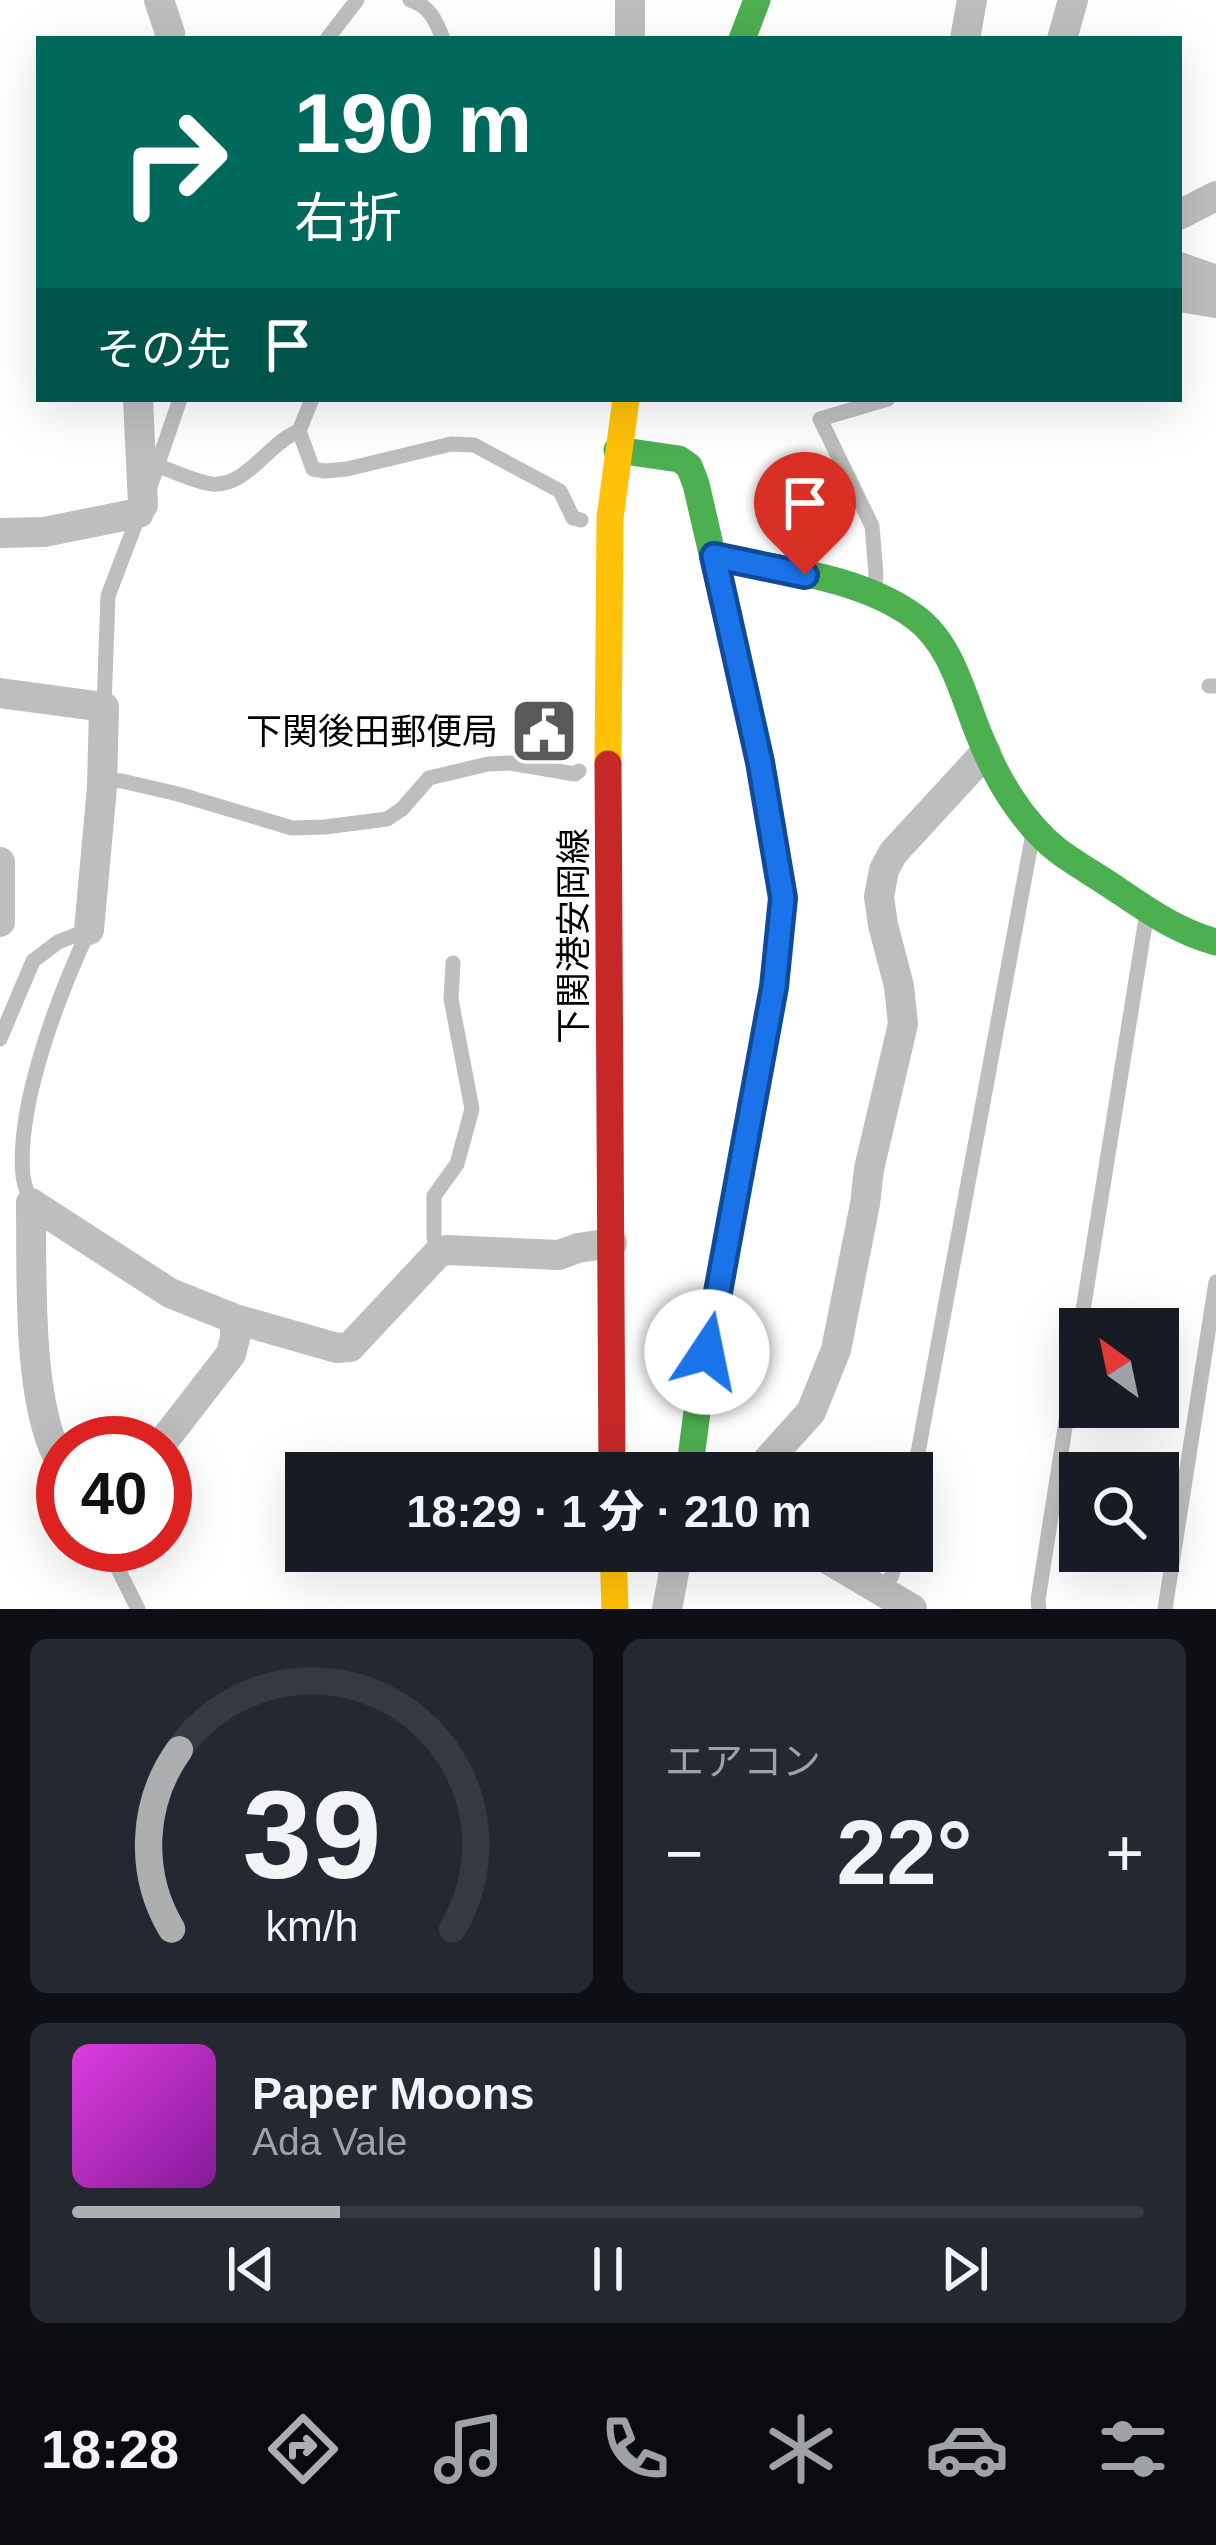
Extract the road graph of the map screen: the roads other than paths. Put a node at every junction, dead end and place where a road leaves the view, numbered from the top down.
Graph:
1 (159, 0) edge
2 (357, 0) edge
3 (410, 0) edge
4 (630, 0) edge
5 (757, 0) edge
6 (972, 0) edge
7 (1073, 0) edge
8 (170, 36) edge
9 (329, 36) edge
10 (442, 36) edge
11 (630, 36) edge
12 (743, 36) edge
13 (966, 36) edge
14 (1063, 36) edge
15 (1216, 196) edge
16 (1182, 213) edge
17 (1182, 268) edge
18 (1216, 280) edge
19 (1182, 297) edge
20 (1216, 303) edge
21 (138, 402) edge
22 (179, 402) edge
23 (311, 402) edge
24 (625, 402) edge
25 (878, 402) edge
26 (299, 431) junction
27 (617, 450) junction
28 (158, 466) junction
29 (141, 509) junction
30 (581, 520) dead end
31 (0, 533) edge
32 (714, 556) junction
33 (873, 594) junction
34 (0, 693) edge
35 (104, 707) junction
36 (986, 752) junction
37 (580, 771) dead end
38 (101, 780) junction
39 (1034, 827) junction
40 (0, 862) edge
41 (1148, 909) junction
42 (0, 922) edge
43 (89, 930) junction
44 (1216, 942) edge
45 (453, 963) dead end
46 (0, 1039) edge
47 (31, 1203) junction
48 (612, 1243) junction
49 (438, 1253) junction
50 (1216, 1282) edge
51 (1084, 1308) edge
52 (235, 1319) junction
53 (45, 1416) edge
54 (183, 1416) edge
55 (1065, 1428) edge
56 (612, 1452) edge
57 (692, 1452) edge
58 (775, 1452) edge
59 (918, 1452) edge
60 (120, 1572) edge
61 (614, 1572) edge
62 (674, 1572) edge
63 (849, 1572) edge
64 (893, 1572) edge
65 (883, 1592) junction
66 (139, 1609) edge
67 (615, 1609) edge
68 (667, 1609) edge
69 (912, 1609) edge
70 (1039, 1609) edge
71 (1166, 1609) edge

1 - 8 street
2 - 9 lane
3 - 10 lane
4 - 11 street
5 - 12 street
6 - 13 street
7 - 14 street
15 - 16 street
17 - 18 street
19 - 20 street
21 - 29 street
22 - 28 lane
23 - 26 lane
24 - 27 street, 下関港安岡線
25 - 33 lane
26 - 28 lane
26 - 30 lane
27 - 32 street
27 - 48 street, 下関港安岡線
28 - 29 lane
29 - 31 street
29 - 35 lane
32 - 33 street
32 - 57 street
33 - 36 street
34 - 35 street
35 - 38 street
36 - 39 street
36 - 58 street
37 - 38 lane
38 - 43 street
39 - 41 street
39 - 59 lane
40 - 42 street
41 - 44 street
41 - 51 lane
43 - 46 lane
43 - 47 lane
45 - 49 lane
47 - 52 street
47 - 53 street
48 - 49 street
48 - 56 street, 下関港安岡線
49 - 52 street
50 - 71 lane
52 - 54 street
55 - 70 lane
60 - 66 lane
61 - 67 street
62 - 68 street
63 - 65 street
64 - 65 lane
65 - 69 street

